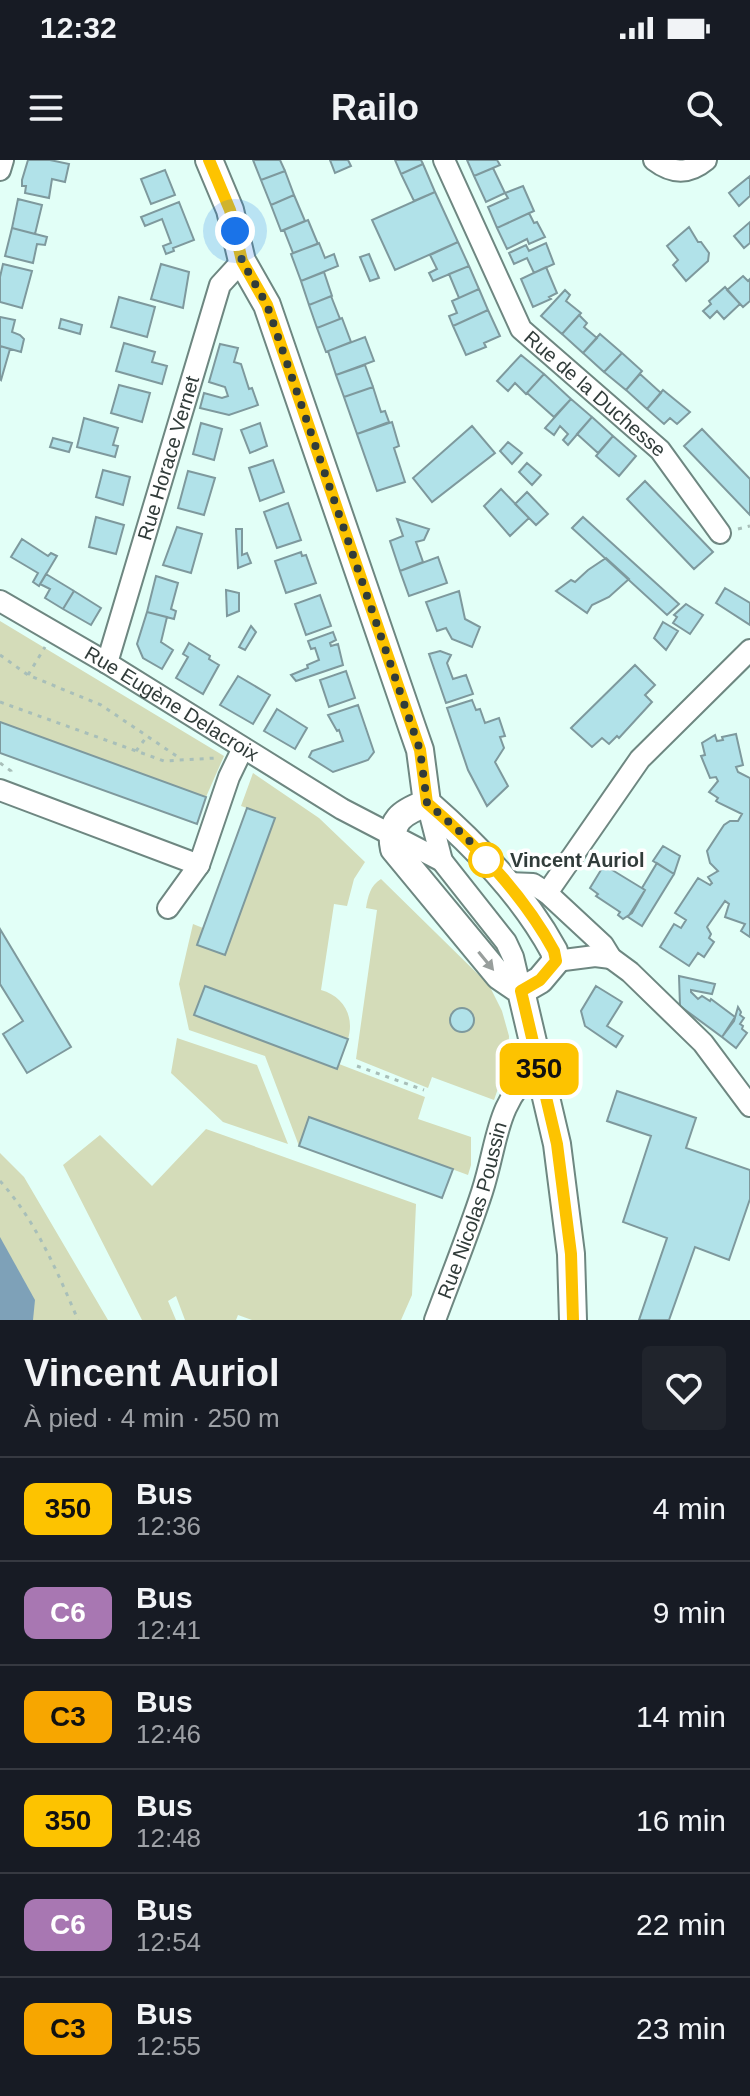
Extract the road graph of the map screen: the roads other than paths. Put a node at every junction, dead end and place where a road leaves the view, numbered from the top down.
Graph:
1 (3, 160) edge
2 (209, 160) edge
3 (444, 160) edge
4 (654, 160) edge
5 (706, 160) edge
6 (0, 170) edge
7 (242, 261) junction
8 (720, 533) dead end
9 (0, 601) edge
10 (750, 650) edge
11 (107, 663) junction
12 (243, 748) junction
13 (0, 790) edge
14 (427, 803) junction
15 (342, 809) junction
16 (395, 837) junction
17 (442, 861) junction
18 (199, 865) junction
19 (507, 883) junction
20 (551, 887) junction
21 (168, 908) dead end
22 (611, 958) junction
23 (556, 961) junction
24 (521, 991) junction
25 (538, 1065) junction
26 (750, 1106) edge
27 (435, 1320) edge
28 (573, 1320) edge

1 - 6 street
2 - 7 main road
3 - 8 street, Rue de la Duchesse
4 - 5 street
7 - 11 street, Rue Horace Vernet
7 - 14 main road
9 - 11 street, Rue Eugène Delacroix
10 - 20 street
11 - 12 street, Rue Eugène Delacroix
12 - 15 street, Rue Eugène Delacroix
12 - 18 street
13 - 18 street
14 - 16 main road
14 - 17 street
14 - 19 main road
15 - 16 street
15 - 16 street
16 - 17 street
16 -> 24 main road
17 - 24 street
18 - 21 street
19 - 20 street
19 - 23 main road
20 - 22 street
22 - 23 street
22 - 26 street
23 - 24 main road
24 - 25 main road
25 - 27 street, Rue Nicolas Poussin
25 - 28 main road

